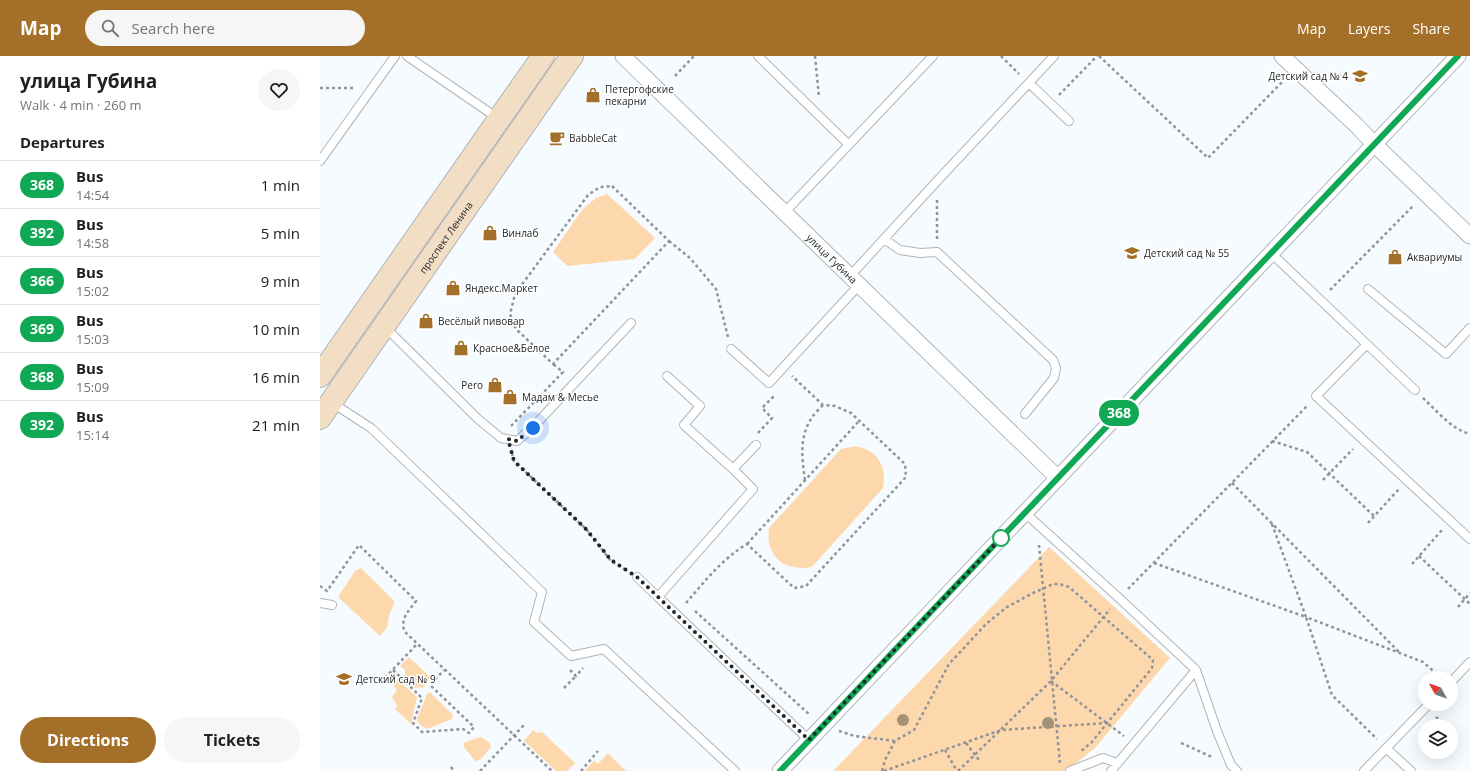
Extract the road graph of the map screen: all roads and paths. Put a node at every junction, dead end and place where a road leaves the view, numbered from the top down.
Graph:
1 (395, 56) edge
2 (407, 56) edge
3 (543, 56) edge
4 (572, 56) edge
5 (622, 56) edge
6 (694, 56) edge
7 (758, 56) edge
8 (815, 56) edge
9 (933, 56) edge
10 (1001, 56) edge
11 (1054, 56) edge
12 (1098, 56) edge
13 (1282, 56) edge
14 (1458, 56) edge
15 (675, 76) dead end
16 (1285, 79) dead end
17 (1029, 83) junction
18 (320, 88) edge
19 (372, 88) junction
20 (1050, 104) junction
21 (822, 118) junction
22 (499, 119) junction
23 (1069, 121) dead end
24 (1374, 144) junction
25 (849, 145) junction
26 (320, 161) edge
27 (938, 180) junction
28 (1418, 201) dead end
29 (784, 213) junction
30 (1470, 236) edge
31 (884, 239) junction
32 (670, 241) junction
33 (937, 252) junction
34 (1271, 253) junction
35 (854, 281) junction
36 (1368, 289) dead end
37 (1320, 299) junction
38 (631, 323) dead end
39 (384, 326) junction
40 (1470, 328) edge
41 (1367, 344) junction
42 (731, 349) joint
43 (553, 364) junction
44 (321, 371) edge
45 (667, 376) dead end
46 (787, 381) dead end
47 (1415, 390) joint
48 (777, 392) dead end
49 (1316, 396) junction
50 (823, 405) junction
51 (326, 410) edge
52 (1026, 414) dead end
53 (859, 421) junction
54 (508, 428) dead end
55 (1470, 434) edge
56 (756, 435) dead end
57 (1362, 438) junction
58 (508, 439) junction
59 (1272, 441) junction
60 (756, 445) dead end
61 (733, 469) junction
62 (1330, 473) junction
63 (1058, 478) junction
64 (805, 480) junction
65 (1323, 480) dead end
66 (1407, 480) junction
67 (1232, 483) junction
68 (1025, 513) junction
69 (1374, 516) junction
70 (1450, 521) junction
71 (1368, 523) dead end
72 (1037, 524) junction
73 (1272, 524) junction
74 (1470, 539) edge
75 (747, 544) junction
76 (1419, 556) junction
77 (1153, 563) junction
78 (1412, 564) dead end
79 (637, 577) joint
80 (668, 585) junction
81 (320, 586) edge
82 (1043, 588) junction
83 (1470, 594) edge
84 (658, 597) junction
85 (1119, 598) junction
86 (1465, 599) junction
87 (320, 603) edge
88 (686, 603) junction
89 (1470, 604) edge
90 (332, 605) dead end
91 (1458, 607) dead end
92 (1104, 617) junction
93 (1306, 617) junction
94 (417, 644) junction
95 (1401, 654) junction
96 (1470, 662) edge
97 (393, 670) junction
98 (444, 670) junction
99 (1196, 670) junction
100 (1433, 671) edge
101 (1458, 675) edge
102 (576, 676) dead end
103 (385, 678) dead end
104 (1051, 681) junction
105 (564, 688) dead end
106 (800, 706) dead end
107 (1423, 711) edge
108 (1107, 723) junction
109 (524, 725) dead end
110 (1056, 726) junction
111 (1001, 730) junction
112 (514, 735) junction
113 (809, 740) junction
114 (1181, 742) dead end
115 (966, 743) junction
116 (1134, 743) junction
117 (1386, 748) junction
118 (945, 750) junction
119 (598, 751) dead end
120 (1080, 752) dead end
121 (974, 755) junction
122 (979, 760) dead end
123 (1065, 762) dead end
124 (1116, 764) junction
125 (1231, 765) junction
126 (450, 767) dead end
127 (786, 769) edge
128 (454, 771) edge
129 (480, 771) edge
130 (552, 771) edge
131 (580, 771) edge
132 (735, 771) edge
133 (883, 771) edge
134 (958, 771) edge
135 (1070, 771) edge
136 (1111, 771) edge
137 (1238, 771) edge
138 (1364, 771) edge
139 (1411, 771) edge

1 - 19 lane
2 - 22 lane
3 - 22 main road
4 - 39 main road, проспект Ленина
5 - 29 street, улица Губина
6 - 15 path
7 - 21 lane
8 - 21 path
9 - 25 lane
10 - 17 path
11 - 17 lane
12 - 16 path
12 - 20 path
13 - 24 street
14 - 24 street
17 - 20 lane
17 - 27 lane
18 - 19 path
19 - 26 lane
20 - 23 lane
21 - 25 lane
22 - 44 main road
24 - 30 street
24 - 34 street
25 - 29 lane
27 - 31 lane
27 - 33 path
28 - 37 path
29 - 35 street, улица Губина
31 - 33 lane
31 - 35 lane
32 - 42 path
32 - 43 path
32 - 43 path
33 - 52 lane
34 - 37 lane
34 - 63 street
35 - 42 lane
35 - 63 street, улица Губина
36 - 40 lane
37 - 41 lane
38 - 58 lane
39 - 51 main road, проспект Ленина
39 - 58 lane
41 - 47 lane
41 - 49 lane
43 - 54 path
45 - 61 lane
46 - 50 path
47 - 55 path
48 - 56 path
49 - 57 lane
49 - 59 path
50 - 53 path
50 - 64 path
51 - 132 lane
53 - 64 path
53 - 75 path
57 - 62 path
57 - 66 lane
58 - 79 path
59 - 62 path
59 - 67 path
60 - 61 lane
61 - 80 lane
62 - 65 path
62 - 69 path
63 - 68 street
64 - 75 path
66 - 69 path
66 - 70 lane
67 - 73 path
67 - 77 path
68 - 72 lane
68 - 113 street
69 - 71 path
70 - 74 lane
70 - 76 path
72 - 82 path
72 - 85 lane
73 - 93 path
73 - 95 path
75 - 88 path
76 - 78 path
76 - 86 path
77 - 85 path
77 - 93 path
79 - 84 lane
80 - 84 lane
80 - 88 path
81 - 94 path
82 - 92 path
82 - 104 path
82 - 133 path
83 - 86 path
84 - 113 lane
85 - 92 path
85 - 99 lane
86 - 89 path
86 - 91 path
87 - 90 lane
88 - 106 path
92 - 104 path
92 - 108 path
93 - 95 path
93 - 117 path
94 - 97 path
94 - 98 path
95 - 100 path
96 - 101 lane
97 - 98 path
97 - 103 path
98 - 112 path
99 - 116 lane
99 - 125 lane
102 - 105 path
104 - 108 path
104 - 110 path
104 - 111 path
107 - 117 lane
108 - 110 path
108 - 116 path
108 - 120 path
109 - 112 path
110 - 111 path
110 - 123 path
111 - 115 path
111 - 121 path
112 - 129 path
112 - 130 path
113 - 127 street
114 - 125 path
115 - 118 path
115 - 121 path
116 - 124 lane
117 - 138 lane
117 - 139 lane
118 - 133 path
118 - 134 path
119 - 131 path
121 - 122 path
121 - 134 path
124 - 135 lane
124 - 136 lane
125 - 137 lane
126 - 128 path

